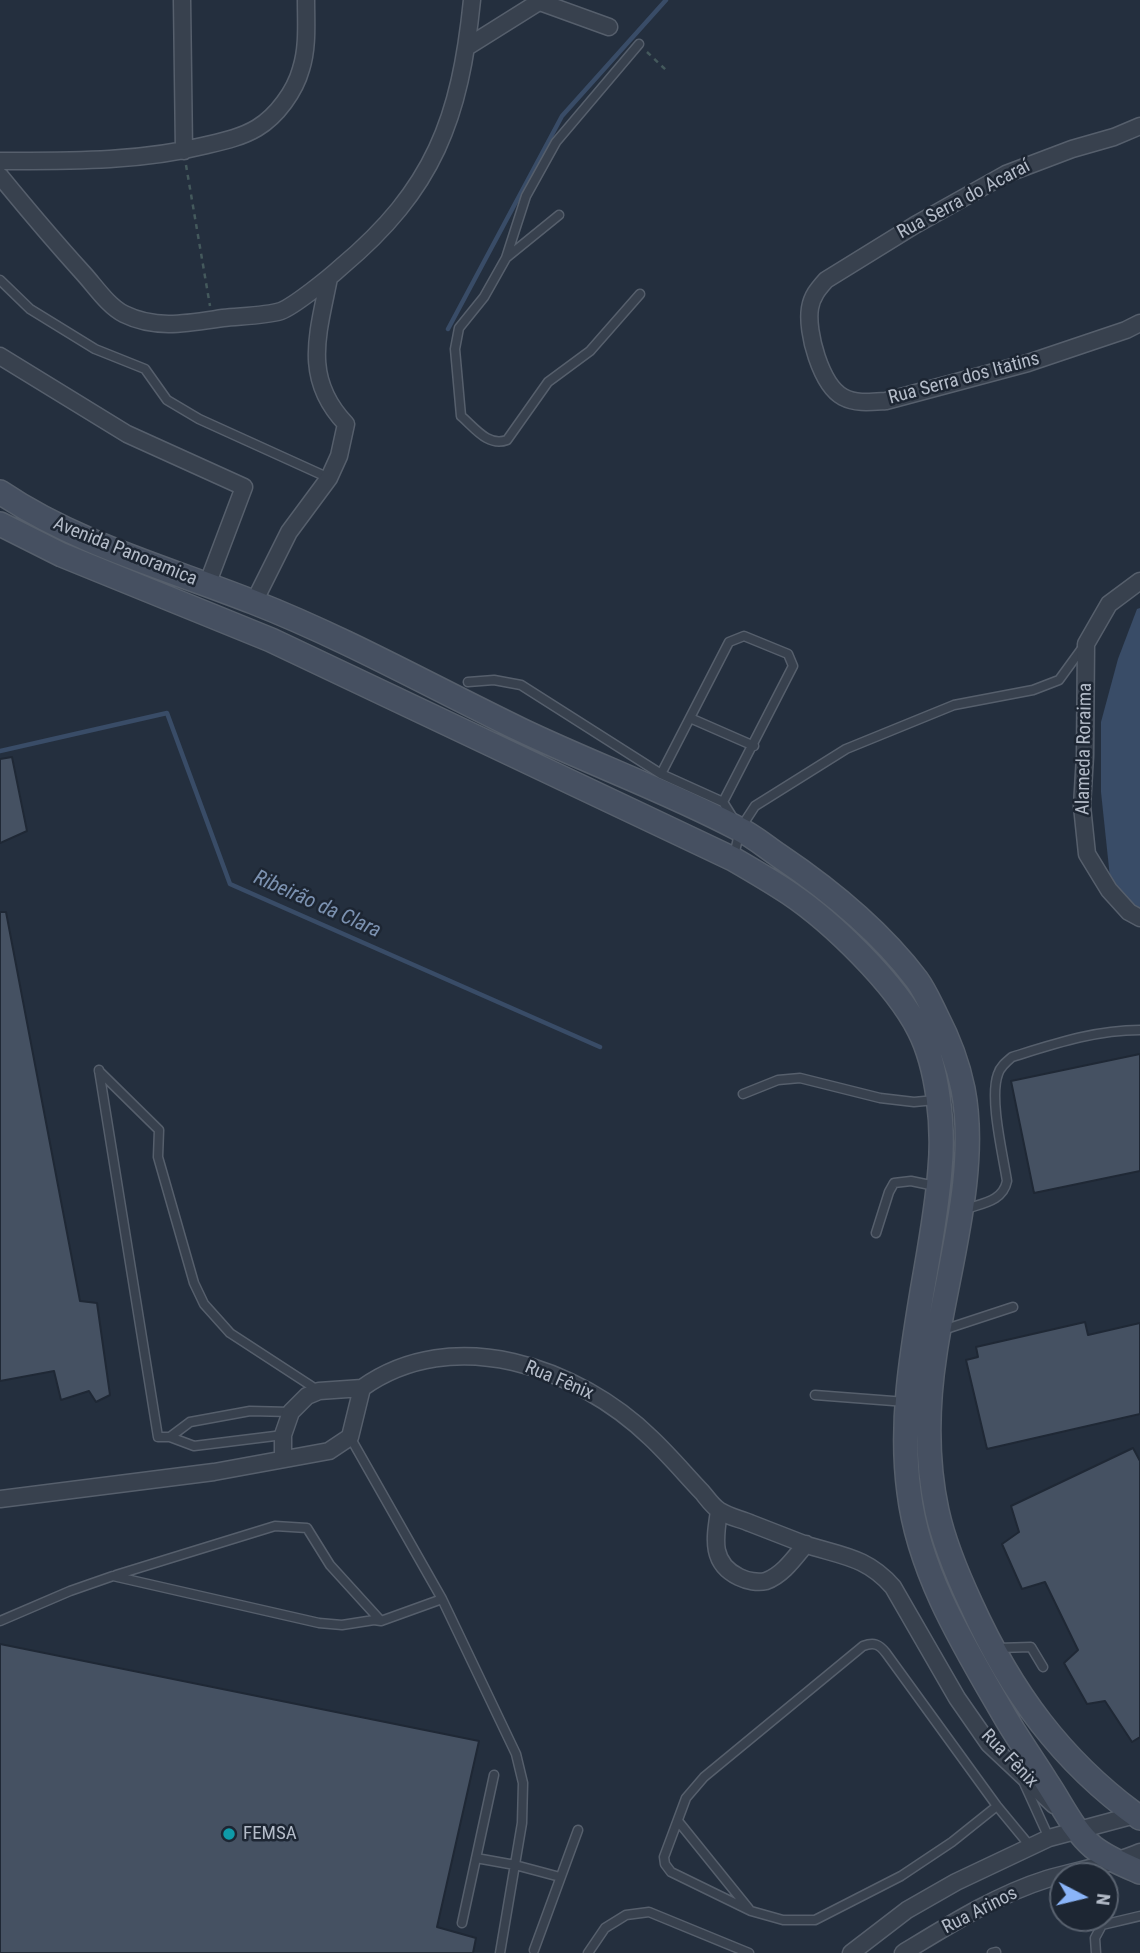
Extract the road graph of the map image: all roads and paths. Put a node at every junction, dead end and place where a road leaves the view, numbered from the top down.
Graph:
1 (182, 0) edge
2 (306, 0) edge
3 (472, 0) edge
4 (541, 1) edge
5 (609, 27) dead end
6 (639, 44) joint
7 (467, 47) junction
8 (667, 71) dead end
9 (1140, 126) edge
10 (184, 151) junction
11 (0, 161) edge
12 (0, 176) edge
13 (559, 215) dead end
14 (506, 258) junction
15 (329, 278) junction
16 (0, 280) edge
17 (640, 294) dead end
18 (810, 306) joint
19 (213, 320) junction
20 (1140, 323) edge
21 (0, 356) edge
22 (329, 478) junction
23 (0, 492) edge
24 (0, 524) edge
25 (1140, 581) edge
26 (207, 585) junction
27 (254, 603) junction
28 (1086, 644) junction
29 (468, 682) dead end
30 (690, 718) junction
31 (754, 746) junction
32 (661, 774) junction
33 (723, 803) junction
34 (740, 829) junction
35 (733, 859) junction
36 (1140, 918) edge
37 (1140, 1030) edge
38 (743, 1094) dead end
39 (938, 1100) junction
40 (938, 1186) junction
41 (960, 1212) junction
42 (876, 1233) dead end
43 (1013, 1307) dead end
44 (938, 1332) junction
45 (362, 1388) junction
46 (319, 1391) junction
47 (815, 1395) dead end
48 (907, 1402) junction
49 (291, 1412) junction
50 (283, 1436) junction
51 (170, 1437) junction
52 (350, 1437) junction
53 (284, 1458) junction
54 (0, 1499) edge
55 (719, 1511) junction
56 (806, 1544) junction
57 (113, 1576) junction
58 (442, 1599) junction
59 (0, 1621) edge
60 (381, 1621) junction
61 (991, 1649) junction
62 (1043, 1667) dead end
63 (1020, 1774) junction
64 (494, 1775) dead end
65 (998, 1806) junction
66 (1138, 1816) edge
67 (678, 1821) junction
68 (578, 1830) dead end
69 (1077, 1830) junction
70 (1049, 1838) junction
71 (1031, 1847) junction
72 (1140, 1852) edge
73 (476, 1858) junction
74 (1116, 1861) junction
75 (515, 1865) junction
76 (1140, 1872) edge
77 (561, 1877) junction
78 (751, 1911) junction
79 (1140, 1916) edge
80 (462, 1923) dead end
81 (922, 1948) edge
82 (534, 1950) dead end
83 (500, 1953) edge
84 (588, 1953) edge
85 (749, 1953) edge
86 (851, 1953) edge
87 (903, 1953) edge
88 (1096, 1953) edge

1 - 10 street
2 - 10 street
3 - 7 street
4 - 5 street
4 - 7 street
6 - 8 path
6 - 14 lane
7 - 15 street
9 - 18 street, Rua Serra do Acaraí
10 - 11 street
10 - 19 path
12 - 19 street
13 - 14 lane
14 - 17 lane
15 - 19 street
15 - 22 street
16 - 22 lane
18 - 20 street, Rua Serra dos Itatins
21 - 26 street
22 - 27 street
23 - 26 main road, Avenida Panoramica
24 - 35 main road, Avenida Panoramica
25 - 28 street, Alameda Roraima
26 - 27 main road, Avenida Panoramica
27 - 34 main road, Avenida Panoramica
28 - 34 lane
28 - 36 street, Alameda Roraima
29 - 32 lane
30 - 31 lane
30 - 31 lane
30 - 32 lane
31 - 33 lane
32 - 33 lane
33 - 34 lane
34 - 35 lane
34 - 41 main road, Avenida Panoramica
35 - 39 main road, Avenida Panoramica
37 - 41 lane
38 - 39 lane
39 - 40 main road, Avenida Panoramica
40 - 42 lane
40 - 48 main road, Avenida Panoramica
41 - 44 main road, Avenida Panoramica
43 - 44 lane
44 - 61 main road, Avenida Panoramica
45 - 46 street
45 - 52 street
45 - 55 street, Rua Fênix
46 - 49 street
46 - 51 lane
47 - 48 lane
48 - 69 main road, Avenida Panoramica
49 - 50 street
49 - 51 lane
50 - 51 lane
50 - 53 street
52 - 53 street
52 - 58 lane
53 - 54 street
55 - 56 street, Rua Fênix
55 - 56 street
56 - 63 street, Rua Fênix
57 - 59 lane
57 - 60 lane
57 - 60 lane
58 - 60 lane
58 - 75 lane
61 - 62 lane
61 - 66 main road, Avenida Panoramica
63 - 69 street, Rua Fênix
63 - 70 lane
64 - 73 lane
65 - 67 lane
65 - 71 lane
65 - 78 lane
66 - 69 street, Rua Arinos
67 - 78 lane
67 - 78 lane
68 - 77 lane
69 - 70 street, Rua Arinos
69 - 74 main road, Avenida Panoramica
70 - 71 street, Rua Arinos
71 - 86 street, Rua Arinos
72 - 74 street, Rua Arinos
73 - 75 lane
73 - 80 lane
74 - 76 main road, Avenida Panoramica
74 - 81 street, Rua Arinos
75 - 77 lane
75 - 83 lane
77 - 82 lane
79 - 88 lane
81 - 87 street, Rua Arinos
84 - 85 lane

